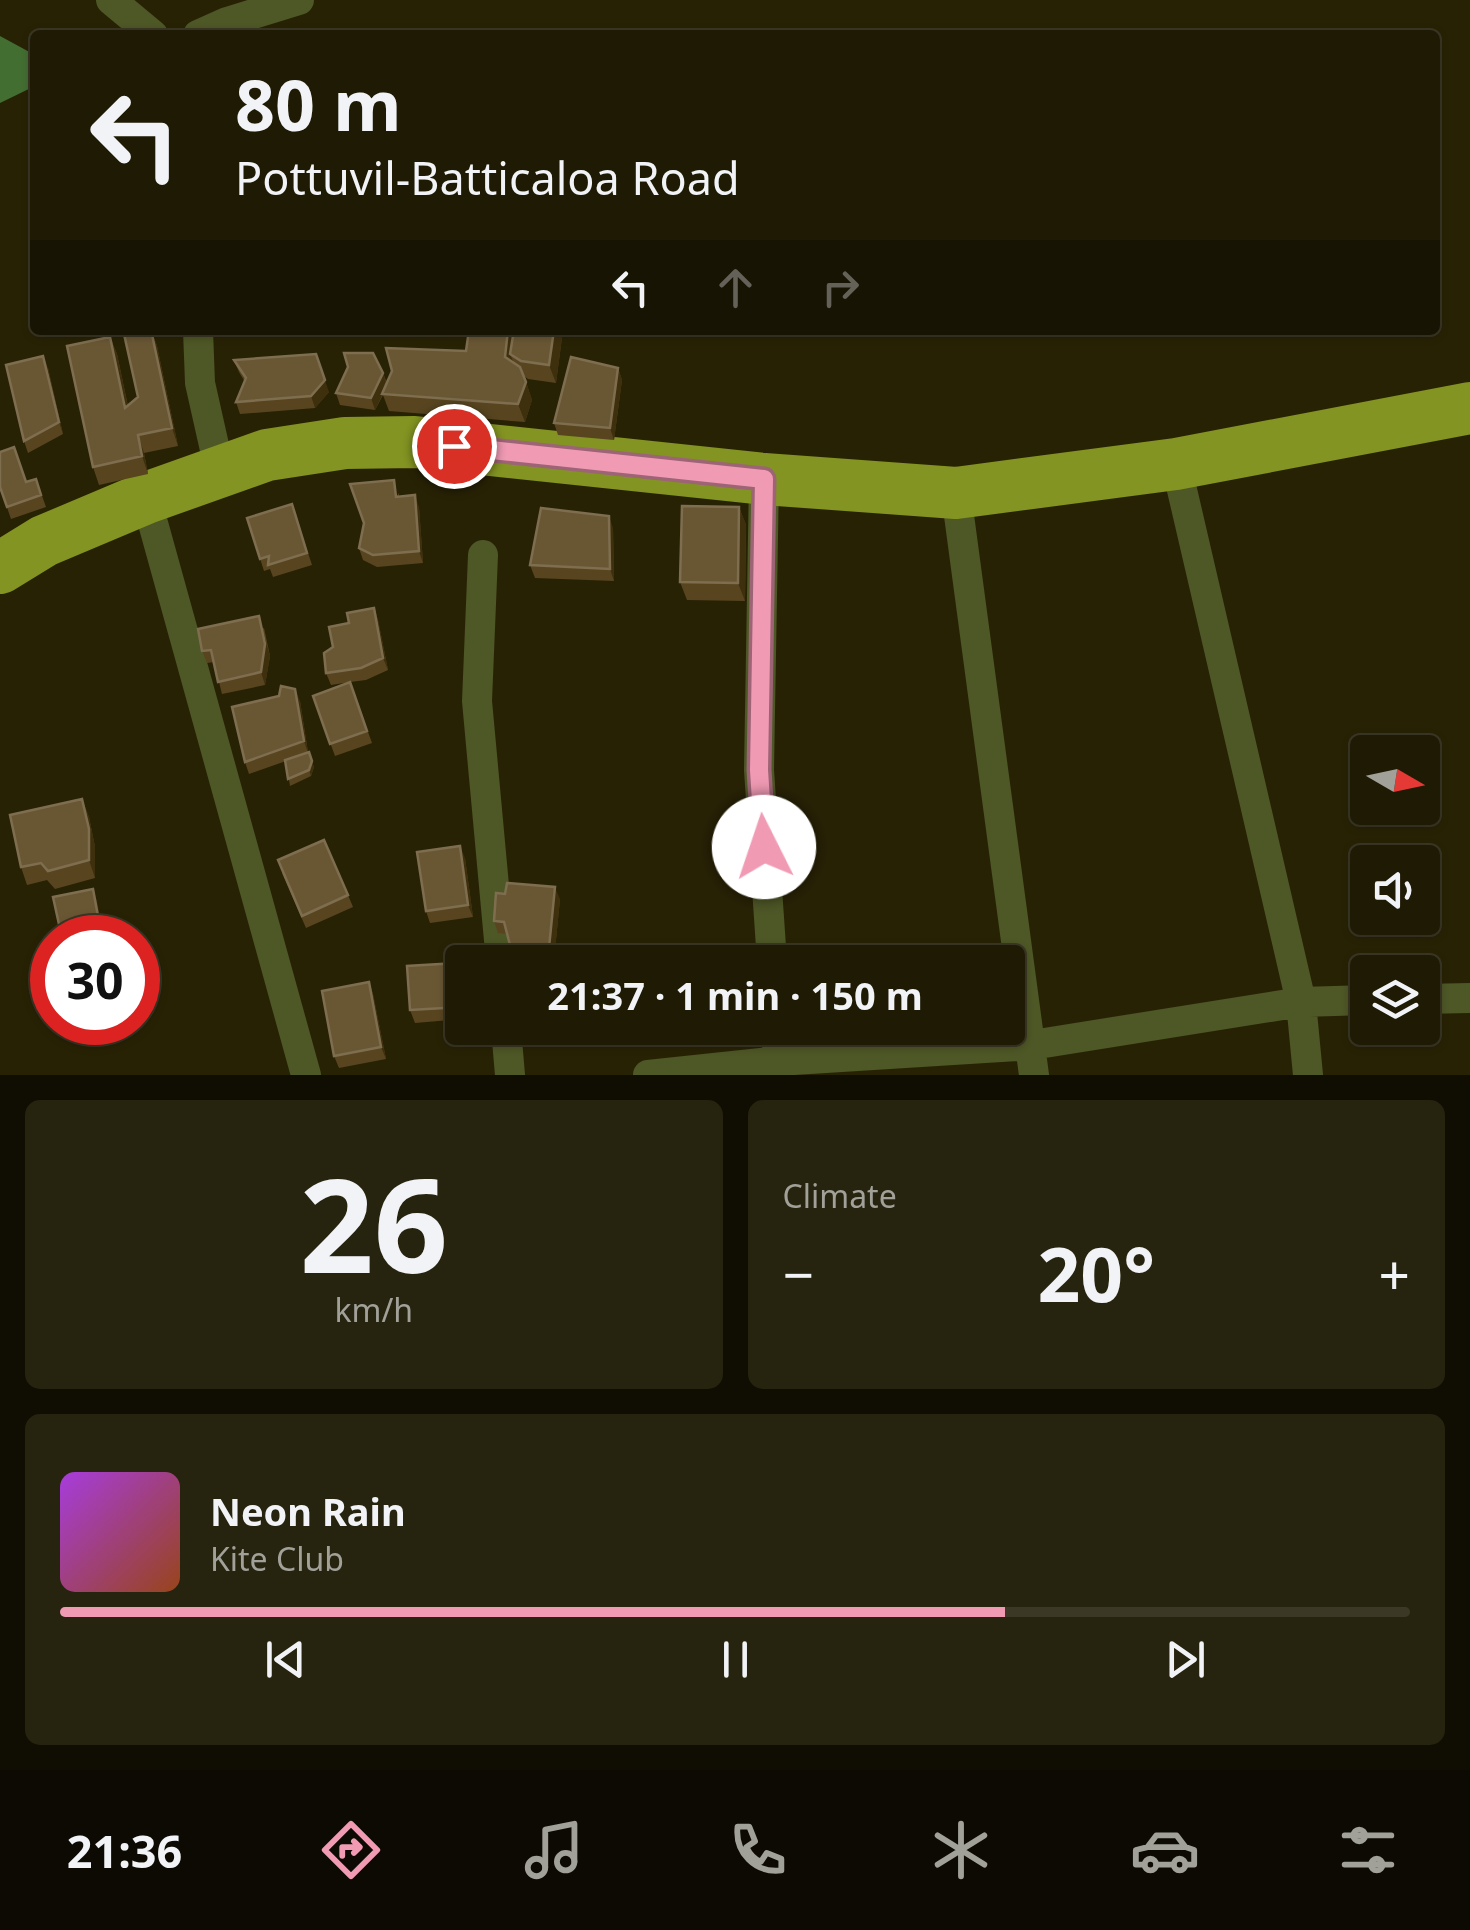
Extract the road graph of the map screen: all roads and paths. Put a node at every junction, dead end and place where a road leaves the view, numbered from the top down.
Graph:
1 (111, 0) edge
2 (299, 0) edge
3 (147, 30) edge
4 (212, 30) edge
5 (198, 335) edge
6 (1470, 408) edge
7 (1176, 464) junction
8 (220, 472) junction
9 (764, 479) junction
10 (956, 493) junction
11 (146, 498) junction
12 (482, 555) dead end
13 (0, 568) edge
14 (499, 945) edge
15 (771, 945) edge
16 (1470, 998) edge
17 (1440, 999) edge
18 (1350, 1001) edge
19 (1301, 1002) junction
20 (507, 1045) edge
21 (1033, 1060) edge
22 (779, 1068) edge
23 (306, 1075) edge
24 (510, 1075) edge
25 (648, 1075) edge
26 (1308, 1075) edge

1 - 3 street
2 - 4 street
5 - 8 street
6 - 7 highway
7 - 10 highway
7 - 19 street
8 - 9 highway
8 - 11 highway
9 - 10 highway
9 - 15 street
10 - 21 street
11 - 13 highway
11 - 23 street
12 - 14 street
16 - 17 street
18 - 19 street
19 - 21 street
19 - 26 street
20 - 24 street
21 - 22 street
22 - 25 street

